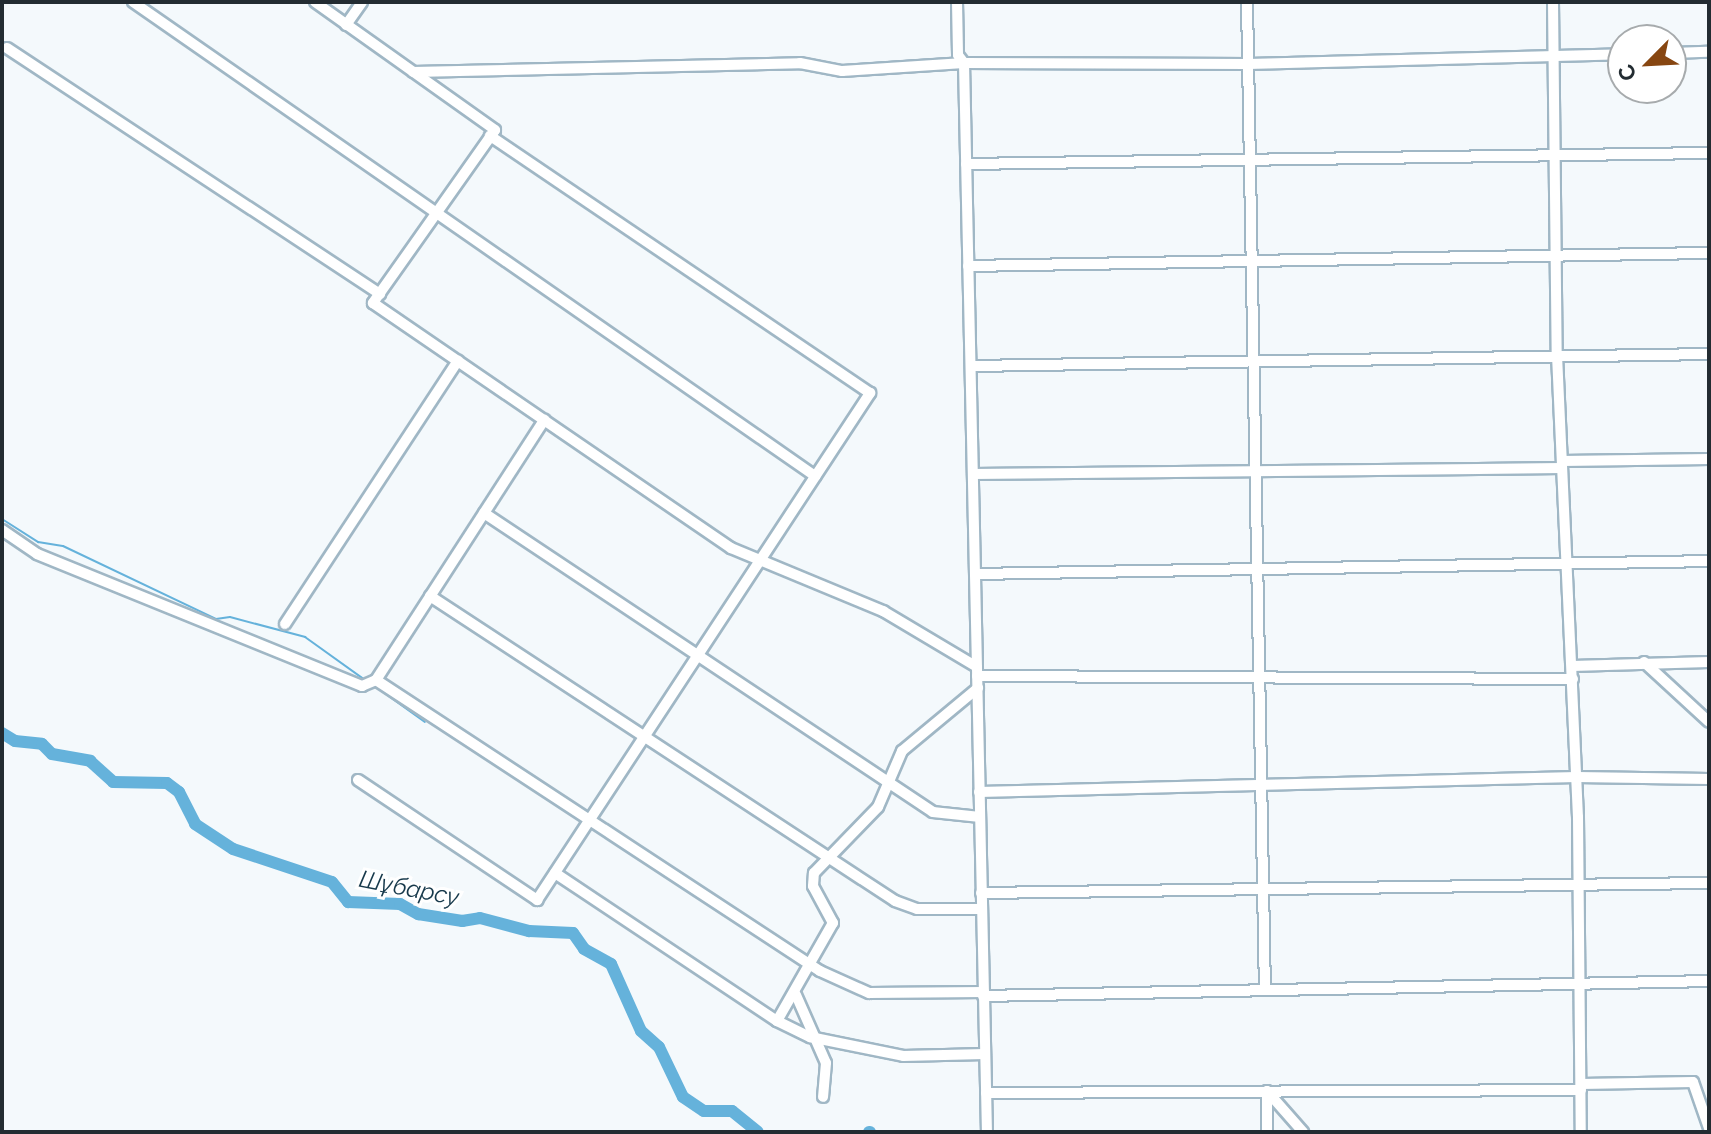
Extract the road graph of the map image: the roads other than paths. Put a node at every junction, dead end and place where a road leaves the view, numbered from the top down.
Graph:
1 (133, 2) edge
2 (315, 2) edge
3 (362, 2) edge
4 (957, 2) edge
5 (1247, 2) edge
6 (1553, 2) edge
7 (346, 25) junction
8 (7, 48) dead end
9 (1709, 52) edge
10 (1687, 53) edge
11 (1607, 54) edge
12 (1554, 56) junction
13 (964, 63) junction
14 (1248, 64) junction
15 (413, 72) junction
16 (490, 136) junction
17 (1709, 153) edge
18 (1556, 154) junction
19 (1250, 161) junction
20 (966, 164) junction
21 (435, 214) junction
22 (1709, 253) edge
23 (1557, 259) junction
24 (1251, 262) junction
25 (968, 266) junction
26 (380, 294) junction
27 (1709, 354) edge
28 (1557, 355) junction
29 (458, 361) junction
30 (1251, 362) junction
31 (971, 366) junction
32 (544, 420) junction
33 (1709, 459) edge
34 (1562, 465) junction
35 (1253, 469) junction
36 (973, 474) junction
37 (815, 476) junction
38 (484, 513) junction
39 (2, 530) edge
40 (1709, 561) edge
41 (758, 562) junction
42 (1568, 562) junction
43 (1257, 569) junction
44 (975, 574) junction
45 (430, 596) junction
46 (285, 624) dead end
47 (699, 655) junction
48 (1644, 662) junction
49 (1709, 662) edge
50 (1572, 666) junction
51 (977, 677) junction
52 (1259, 679) junction
53 (1573, 679) junction
54 (376, 680) junction
55 (1709, 722) edge
56 (644, 738) junction
57 (1577, 777) junction
58 (1709, 779) edge
59 (358, 780) dead end
60 (887, 782) junction
61 (1260, 786) junction
62 (979, 792) junction
63 (980, 817) junction
64 (588, 822) junction
65 (825, 857) junction
66 (555, 873) junction
67 (1579, 881) junction
68 (1709, 883) edge
69 (1262, 886) junction
70 (981, 893) junction
71 (981, 909) junction
72 (812, 966) junction
73 (1709, 981) edge
74 (1580, 984) junction
75 (1265, 989) junction
76 (984, 994) junction
77 (796, 995) junction
78 (777, 1021) junction
79 (816, 1039) junction
80 (985, 1054) junction
81 (1581, 1087) junction
82 (1267, 1091) junction
83 (986, 1093) junction
84 (823, 1097) dead end
85 (1709, 1128) edge
86 (987, 1132) edge
87 (1267, 1132) edge
88 (1303, 1132) edge
89 (1581, 1132) edge

1 - 21 street
2 - 7 street
3 - 7 street
4 - 13 street
5 - 14 street
6 - 12 street
7 - 15 street
8 - 26 street
9 - 10 street
11 - 12 street
12 - 14 street
12 - 18 street
13 - 14 street
13 - 15 street
13 - 20 street
14 - 19 street
15 - 16 street
16 - 21 street
16 - 37 street
17 - 18 street
18 - 19 street
18 - 23 street
19 - 20 street
19 - 24 street
20 - 25 street
21 - 26 street
21 - 37 street
22 - 23 street
23 - 24 street
23 - 28 street
24 - 25 street
24 - 30 street
25 - 31 street
26 - 29 street
27 - 28 street
28 - 30 street
28 - 34 street
29 - 32 street
29 - 46 street
30 - 31 street
30 - 35 street
31 - 36 street
32 - 38 street
32 - 41 street
33 - 34 street
34 - 35 street
34 - 42 street
35 - 36 street
35 - 43 street
36 - 44 street
37 - 41 street
38 - 45 street
38 - 47 street
39 - 54 street
40 - 42 street
41 - 47 street
41 - 51 street
42 - 43 street
42 - 50 street
43 - 44 street
43 - 52 street
44 - 51 street
45 - 54 street
45 - 56 street
47 - 56 street
47 - 60 street
48 - 49 street
48 - 50 street
48 - 55 street
50 - 53 street
51 - 52 street
51 - 60 street
51 - 62 street
52 - 53 street
52 - 61 street
53 - 57 street
54 - 64 street
56 - 64 street
56 - 65 street
57 - 58 street
57 - 61 street
57 - 67 street
59 - 66 street
60 - 63 street
60 - 65 street
61 - 62 street
61 - 69 street
62 - 63 street
63 - 70 street
64 - 66 street
64 - 72 street
65 - 71 street
65 - 72 street
66 - 78 street
67 - 68 street
67 - 69 street
67 - 74 street
69 - 70 street
69 - 75 street
70 - 71 street
71 - 76 street
72 - 76 street
72 - 77 street
73 - 74 street
74 - 75 street
74 - 81 street
75 - 76 street
76 - 80 street
77 - 78 street
77 - 79 street
78 - 79 street
79 - 80 street
79 - 84 street
80 - 83 street
81 - 82 street
81 - 85 street
81 - 89 street
82 - 83 street
82 - 87 street
82 - 88 street
83 - 86 street

